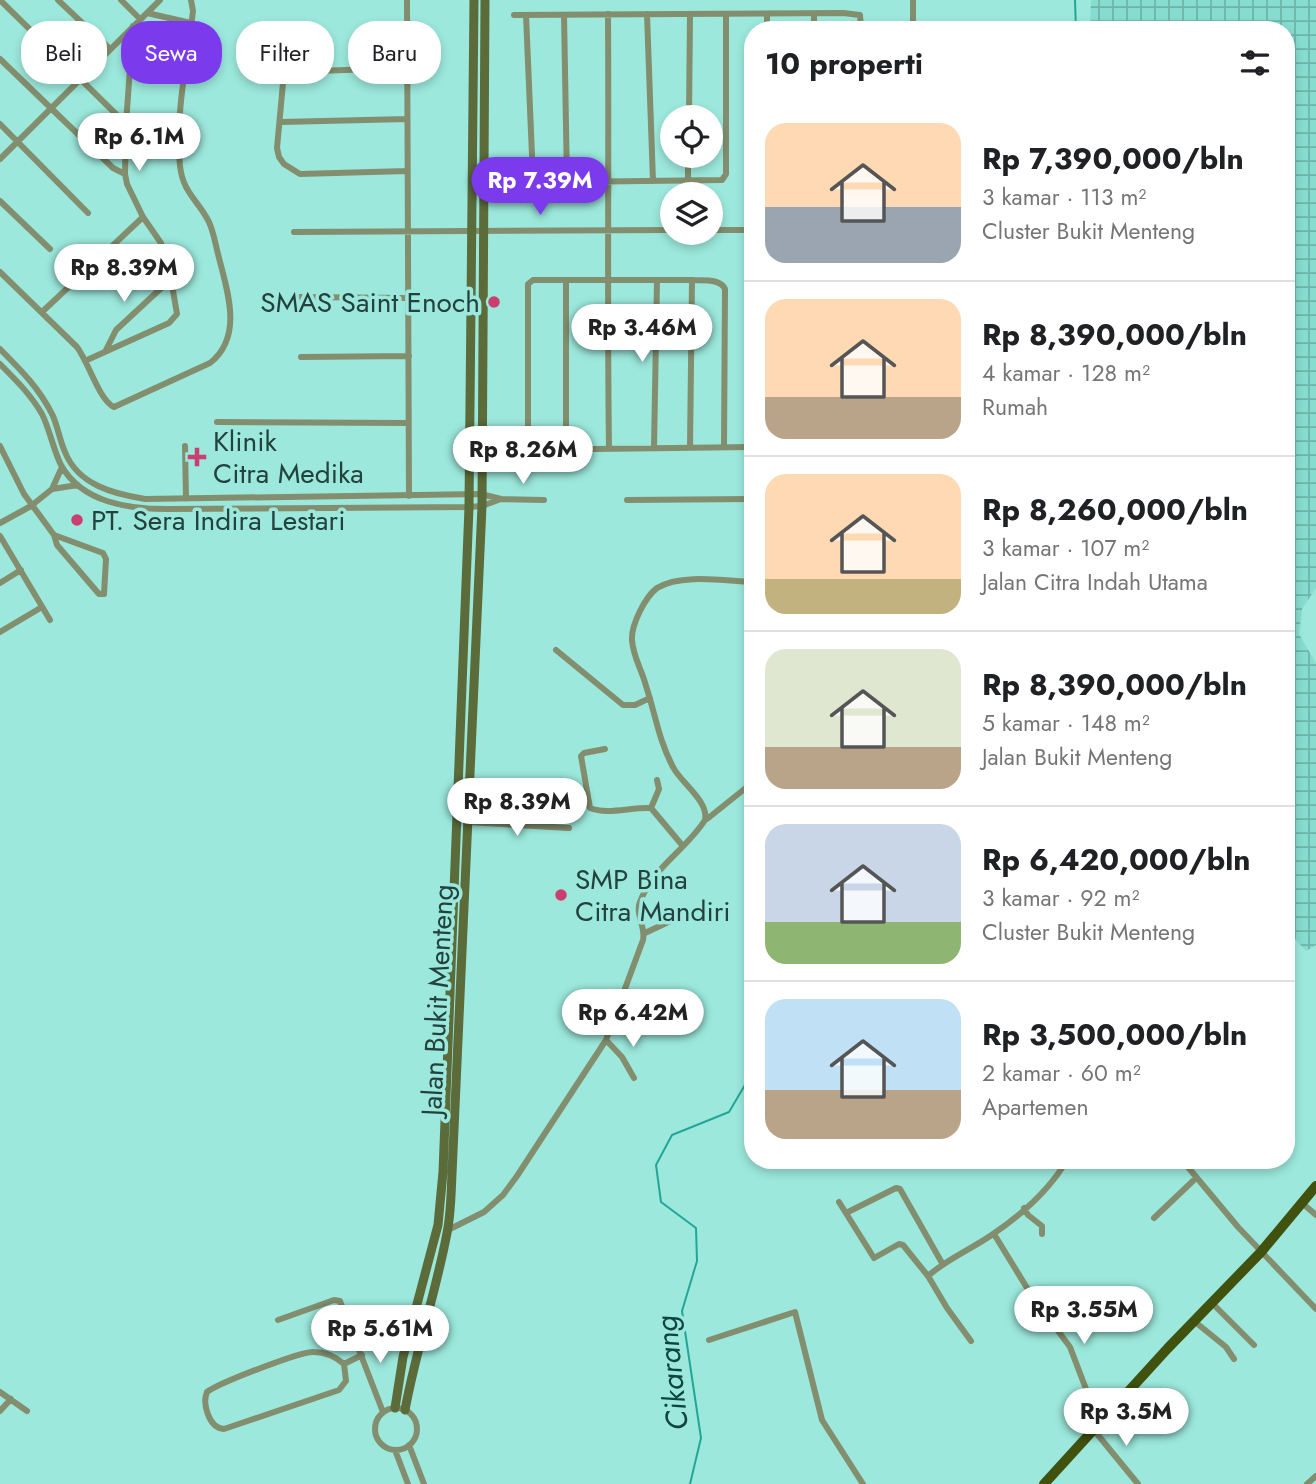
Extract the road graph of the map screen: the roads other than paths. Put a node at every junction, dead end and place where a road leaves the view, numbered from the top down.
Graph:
1 (0, 0) edge
2 (58, 0) edge
3 (121, 0) edge
4 (160, 0) edge
5 (191, 0) edge
6 (408, 0) edge
7 (474, 0) edge
8 (485, 0) edge
9 (913, 0) edge
10 (147, 13) junction
11 (608, 14) junction
12 (647, 14) junction
13 (690, 14) junction
14 (726, 14) junction
15 (767, 14) junction
16 (814, 14) junction
17 (514, 15) dead end
18 (526, 15) junction
19 (564, 15) junction
20 (140, 19) joint
21 (21, 21) edge
22 (182, 21) edge
23 (191, 21) edge
24 (408, 21) edge
25 (767, 21) edge
26 (814, 21) edge
27 (860, 21) edge
28 (913, 21) edge
29 (121, 38) edge
30 (110, 49) junction
31 (107, 52) edge
32 (0, 59) edge
33 (348, 70) edge
34 (75, 84) edge
35 (85, 84) edge
36 (129, 84) edge
37 (184, 84) edge
38 (408, 84) edge
39 (688, 105) edge
40 (51, 108) junction
41 (407, 119) junction
42 (281, 122) junction
43 (0, 124) edge
44 (125, 124) junction
45 (17, 142) junction
46 (0, 159) edge
47 (688, 168) edge
48 (407, 171) junction
49 (125, 174) junction
50 (653, 181) junction
51 (567, 182) junction
52 (609, 182) junction
53 (688, 182) junction
54 (0, 201) edge
55 (88, 213) dead end
56 (142, 217) junction
57 (472, 230) junction
58 (484, 230) junction
59 (608, 230) junction
60 (660, 230) edge
61 (723, 230) edge
62 (744, 230) edge
63 (294, 232) dead end
64 (408, 232) junction
65 (50, 249) dead end
66 (0, 272) edge
67 (171, 279) junction
68 (566, 279) junction
69 (607, 280) junction
70 (657, 280) junction
71 (692, 280) junction
72 (300, 297) dead end
73 (408, 298) junction
74 (42, 313) junction
75 (0, 349) edge
76 (106, 350) junction
77 (409, 356) junction
78 (301, 357) dead end
79 (87, 360) junction
80 (0, 364) edge
81 (217, 422) dead end
82 (408, 423) junction
83 (0, 446) edge
84 (185, 446) dead end
85 (724, 447) junction
86 (744, 447) edge
87 (654, 448) junction
88 (690, 448) junction
89 (566, 449) junction
90 (609, 449) junction
91 (517, 450) dead end
92 (528, 450) junction
93 (62, 467) junction
94 (78, 485) junction
95 (52, 489) junction
96 (469, 494) junction
97 (481, 494) junction
98 (409, 496) junction
99 (186, 499) junction
100 (501, 499) junction
101 (744, 499) edge
102 (544, 500) dead end
103 (627, 500) dead end
104 (31, 506) junction
105 (482, 506) junction
106 (469, 507) junction
107 (0, 523) edge
108 (54, 535) junction
109 (0, 536) edge
110 (21, 570) junction
111 (744, 582) edge
112 (0, 583) edge
113 (42, 607) junction
114 (50, 621) dead end
115 (0, 632) edge
116 (556, 650) dead end
117 (650, 698) junction
118 (605, 749) dead end
119 (657, 780) dead end
120 (744, 789) edge
121 (651, 808) junction
122 (705, 820) junction
123 (467, 822) junction
124 (569, 828) dead end
125 (682, 845) junction
126 (692, 911) dead end
127 (645, 933) junction
128 (606, 1040) junction
129 (634, 1078) dead end
130 (1062, 1169) edge
131 (1189, 1169) edge
132 (1196, 1178) junction
133 (1316, 1186) edge
134 (839, 1202) dead end
135 (1302, 1203) junction
136 (1024, 1208) junction
137 (846, 1213) junction
138 (1316, 1215) edge
139 (1154, 1218) dead end
140 (448, 1230) junction
141 (994, 1234) junction
142 (1042, 1234) dead end
143 (1261, 1252) junction
144 (942, 1263) junction
145 (928, 1276) junction
146 (1211, 1302) junction
147 (1316, 1309) edge
148 (278, 1320) dead end
149 (1194, 1321) junction
150 (709, 1340) dead end
151 (971, 1341) dead end
152 (1254, 1345) dead end
153 (362, 1355) junction
154 (1234, 1359) dead end
155 (344, 1364) junction
156 (0, 1392) edge
157 (11, 1399) junction
158 (395, 1408) junction
159 (405, 1410) junction
160 (0, 1411) edge
161 (27, 1411) dead end
162 (383, 1412) junction
163 (1105, 1416) junction
164 (1093, 1429) junction
165 (409, 1446) junction
166 (395, 1450) junction
167 (1316, 1476) edge
168 (408, 1484) edge
169 (424, 1484) edge
170 (863, 1484) edge
171 (1044, 1484) edge
172 (1138, 1484) edge
173 (1307, 1484) edge

1 - 21 street
2 - 30 street
3 - 20 street
4 - 10 street
5 - 23 street
6 - 24 street
7 - 57 street, Jalan Bukit Menteng
8 - 58 street, Jalan Bukit Menteng
9 - 28 street
10 - 20 street
10 - 22 street
11 - 12 street
11 - 19 street
11 - 52 street
12 - 13 street
12 - 50 street
13 - 14 street
13 - 39 street
14 - 15 street
14 - 53 street
15 - 16 street
15 - 25 street
16 - 26 street
16 - 27 street
17 - 18 street
18 - 19 street
18 - 51 street
19 - 51 street
29 - 30 street
30 - 31 street
32 - 40 street
33 - 42 street
34 - 40 street
35 - 44 street
36 - 44 street
37 - 79 street
38 - 41 street
40 - 45 street
40 - 49 street
41 - 42 street
41 - 48 street
42 - 48 street
43 - 45 street
44 - 49 street
45 - 46 street
45 - 55 street
47 - 53 street
48 - 64 street
49 - 56 street
50 - 52 street
50 - 53 street
51 - 52 street
52 - 59 street
54 - 65 street
56 - 67 street
56 - 74 street
57 - 58 street
57 - 64 street
57 - 96 street, Jalan Bukit Menteng
58 - 59 street
58 - 97 street, Jalan Bukit Menteng
59 - 60 street
59 - 69 street
61 - 62 street
63 - 64 street
64 - 73 street
66 - 74 street
67 - 76 street
67 - 76 street
68 - 69 street
68 - 89 street
68 - 92 street
69 - 70 street
69 - 90 street
70 - 71 street
70 - 87 street
71 - 85 street
71 - 88 street
72 - 73 street
73 - 77 street
74 - 79 street
75 - 99 street
76 - 79 street
77 - 78 street
77 - 82 street
80 - 93 street
81 - 82 street
82 - 98 street
83 - 104 street
84 - 99 street
85 - 86 street
85 - 88 street
87 - 88 street
87 - 90 street
89 - 90 street
89 - 92 street
91 - 92 street
93 - 94 street
93 - 95 street
94 - 95 street
94 - 106 street
95 - 104 street
96 - 97 street
96 - 98 street
96 - 106 street, Jalan Bukit Menteng
97 - 100 street
97 - 105 street, Jalan Bukit Menteng
98 - 99 street
100 - 102 street
100 - 105 street
101 - 103 street
104 - 107 street
104 - 108 street
105 - 106 street
105 - 123 street, Jalan Bukit Menteng
106 - 158 street, Jalan Bukit Menteng
108 - 108 street
109 - 110 street
110 - 112 street
110 - 113 street
111 - 117 street
113 - 114 street
113 - 115 street
116 - 117 street
117 - 122 street
118 - 121 street
119 - 121 street
120 - 122 street
121 - 125 street
122 - 125 street
123 - 124 street
123 - 140 street, Jalan Bukit Menteng
125 - 127 street
126 - 127 street
127 - 128 street
128 - 129 street
128 - 140 street
130 - 136 street
131 - 132 street
132 - 139 street
132 - 143 street
133 - 135 main road
134 - 137 street
135 - 138 street
135 - 143 main road
136 - 141 street
136 - 142 street
137 - 144 street
137 - 145 street
140 - 159 street, Jalan Bukit Menteng
141 - 144 street
141 - 163 street
143 - 146 main road
143 - 147 street
144 - 145 street
145 - 151 street
146 - 149 main road
146 - 152 street
148 - 153 street
149 - 154 street
149 - 163 main road
150 - 170 street
153 - 155 street
153 - 162 street
155 - 155 street
156 - 157 street
157 - 160 street
157 - 161 street
158 - 159 street
158 - 162 street
159 - 165 street, Jalan Bukit Menteng
162 - 166 street
163 - 164 main road
164 - 171 main road
164 - 172 street
165 - 166 street
165 - 169 street
166 - 168 street
167 - 173 street

